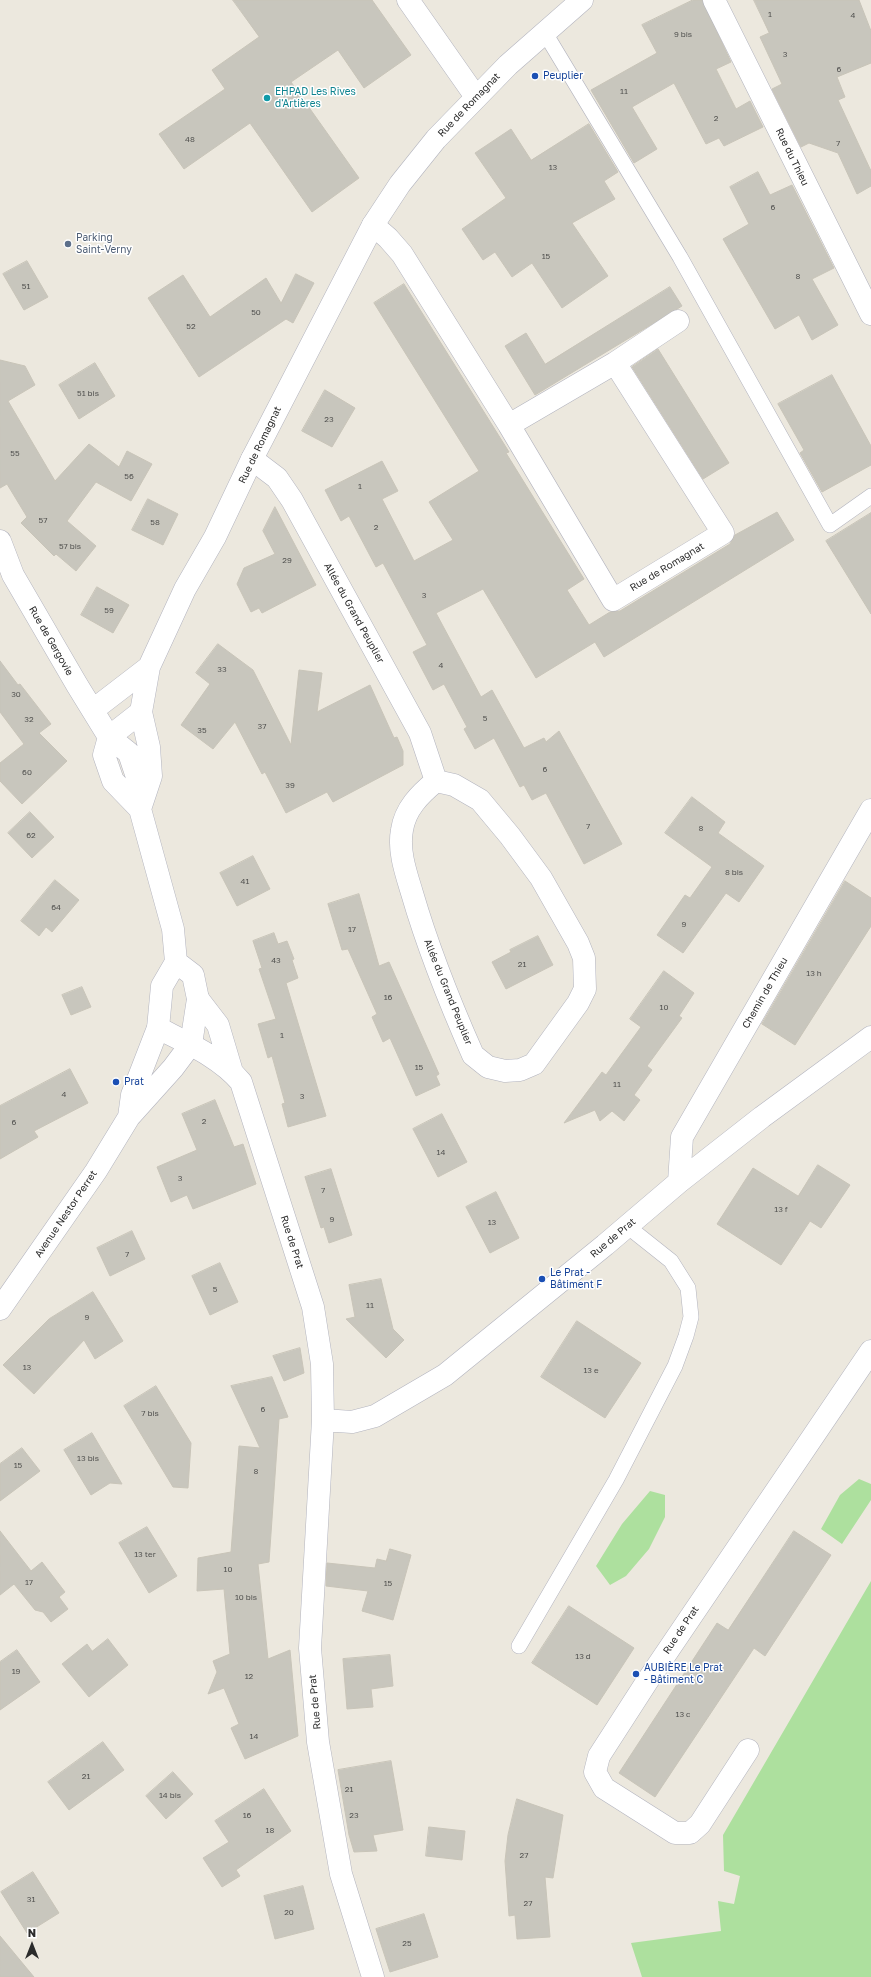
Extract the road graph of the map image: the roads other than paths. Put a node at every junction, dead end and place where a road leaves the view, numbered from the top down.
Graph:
1 (408, 0) edge
2 (582, 0) edge
3 (714, 0) edge
4 (545, 33) junction
5 (476, 97) junction
6 (373, 225) junction
7 (871, 314) edge
8 (678, 322) dead end
9 (615, 363) junction
10 (509, 425) junction
11 (252, 459) junction
12 (871, 496) edge
13 (0, 541) edge
14 (149, 667) junction
15 (93, 710) junction
16 (141, 712) junction
17 (109, 737) junction
18 (436, 781) junction
19 (140, 809) junction
20 (871, 810) edge
21 (176, 962) junction
22 (198, 999) junction
23 (158, 1028) junction
24 (871, 1037) edge
25 (190, 1044) junction
26 (232, 1072) junction
27 (129, 1117) junction
28 (679, 1182) junction
29 (627, 1226) junction
30 (0, 1309) edge
31 (871, 1351) edge
32 (323, 1420) junction
33 (519, 1646) dead end
34 (748, 1750) dead end
35 (373, 1977) edge

1 - 5 street
2 - 4 street, Rue de Romagnat
3 - 7 street, Rue du Thieu
4 - 5 street, Rue de Romagnat
4 - 12 lane
5 - 6 street, Rue de Romagnat
6 - 10 street, Rue de Romagnat
6 - 11 street, Rue de Romagnat
8 - 9 street
9 - 10 street
9 - 10 street, Rue de Romagnat
11 - 14 street, Rue de Romagnat
11 - 18 street, Allée du Grand Peuplier
13 - 15 street, Rue de Gergovie
14 - 15 street, Rue de Romagnat
14 - 16 street, Rue de Romagnat
15 - 17 street, Rue de Gergovie
16 - 17 street
16 - 19 street, Rue de Romagnat
17 - 19 street
18 - 18 street, Allée du Grand Peuplier
19 - 21 street
20 - 28 street, Chemin de Thieu
21 - 22 street, Avenue Nestor Perret
21 - 23 street, Avenue Nestor Perret
22 - 25 street, Avenue Nestor Perret
22 - 26 street, Rue de Prat
23 - 25 street, Rue de Prat
23 - 27 street, Avenue Nestor Perret
24 - 28 street, Rue de Prat
25 - 26 street, Rue de Prat
25 - 27 street, Avenue Nestor Perret
26 - 32 street, Rue de Prat
27 - 30 street, Avenue Nestor Perret
28 - 29 street, Rue de Prat
29 - 32 street, Rue de Prat
29 - 33 lane
31 - 34 street, Rue de Prat
32 - 35 street, Rue de Prat

